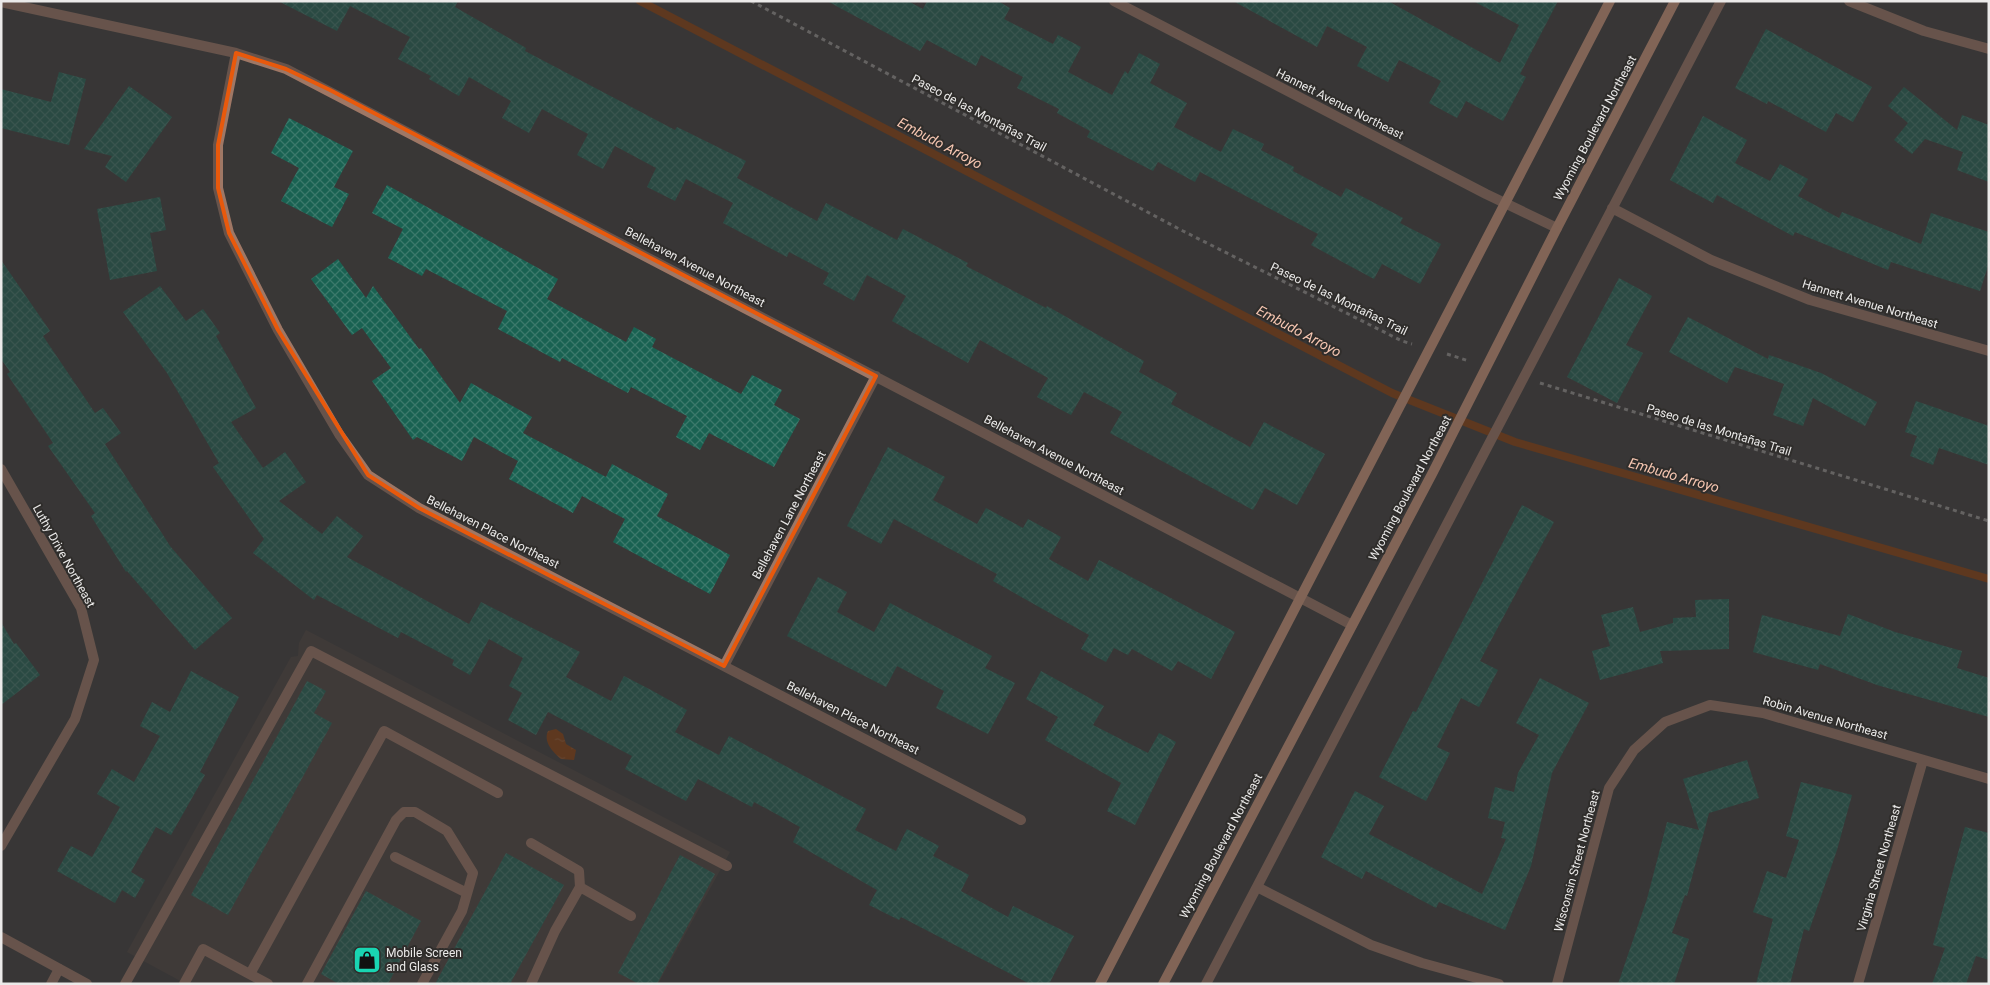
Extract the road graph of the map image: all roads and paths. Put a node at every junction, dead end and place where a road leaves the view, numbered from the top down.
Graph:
1 (751, 1) edge
2 (1114, 1) edge
3 (1610, 1) edge
4 (1675, 1) edge
5 (1721, 1) edge
6 (1849, 1) edge
7 (1, 2) edge
8 (1989, 49) edge
9 (236, 53) junction
10 (1504, 203) junction
11 (1612, 208) junction
12 (1557, 228) junction
13 (1430, 349) junction
14 (1989, 352) edge
15 (1487, 367) junction
16 (876, 376) junction
17 (1522, 378) junction
18 (1, 469) edge
19 (1989, 520) edge
20 (1299, 598) junction
21 (1352, 625) junction
22 (724, 666) junction
23 (1634, 750) joint
24 (1923, 760) junction
25 (1989, 778) edge
26 (498, 793) dead end
27 (1021, 820) dead end
28 (531, 843) dead end
29 (1, 846) edge
30 (395, 857) dead end
31 (727, 866) dead end
32 (580, 887) junction
33 (1256, 887) junction
34 (467, 893) junction
35 (631, 916) dead end
36 (1, 937) edge
37 (59, 969) junction
38 (250, 974) junction
39 (50, 984) edge
40 (86, 984) edge
41 (125, 984) edge
42 (184, 984) edge
43 (268, 984) edge
44 (307, 984) edge
45 (422, 984) edge
46 (531, 984) edge
47 (1100, 984) edge
48 (1163, 984) edge
49 (1206, 984) edge
50 (1499, 984) edge
51 (1557, 984) edge
52 (1858, 984) edge

1 - 13 path, Paseo de las Montañas Trail
2 - 10 street, Hannett Avenue Northeast
3 - 10 main road
4 - 12 main road, Wyoming Boulevard Northeast
5 - 11 street
6 - 8 street
7 - 9 street, Bellehaven Avenue Northeast
9 - 16 street, Bellehaven Avenue Northeast
9 - 22 street, Bellehaven Place Northeast
10 - 12 street, Hannett Avenue Northeast
10 - 13 main road
11 - 14 street, Hannett Avenue Northeast
11 - 17 street
12 - 15 main road, Wyoming Boulevard Northeast
13 - 15 path, Paseo de las Montañas Trail
13 - 20 main road
15 - 21 main road, Wyoming Boulevard Northeast
16 - 20 street, Bellehaven Avenue Northeast
16 - 22 street, Bellehaven Lane Northeast
17 - 19 path, Paseo de las Montañas Trail
17 - 33 street
18 - 29 street, Luthy Drive Northeast
20 - 21 street, Bellehaven Avenue Northeast
20 - 47 main road
21 - 48 main road, Wyoming Boulevard Northeast
22 - 27 street, Bellehaven Place Northeast
23 - 24 street, Robin Avenue Northeast
23 - 51 street, Wisconsin Street Northeast
24 - 25 street, Robin Avenue Northeast
24 - 52 street, Virginia Street Northeast
26 - 38 street
28 - 32 street
30 - 34 street
31 - 41 street
32 - 35 street
32 - 46 street
33 - 49 street
33 - 50 street
34 - 44 street
34 - 45 street
36 - 37 street
37 - 39 street
37 - 40 street
38 - 42 street
38 - 43 street

